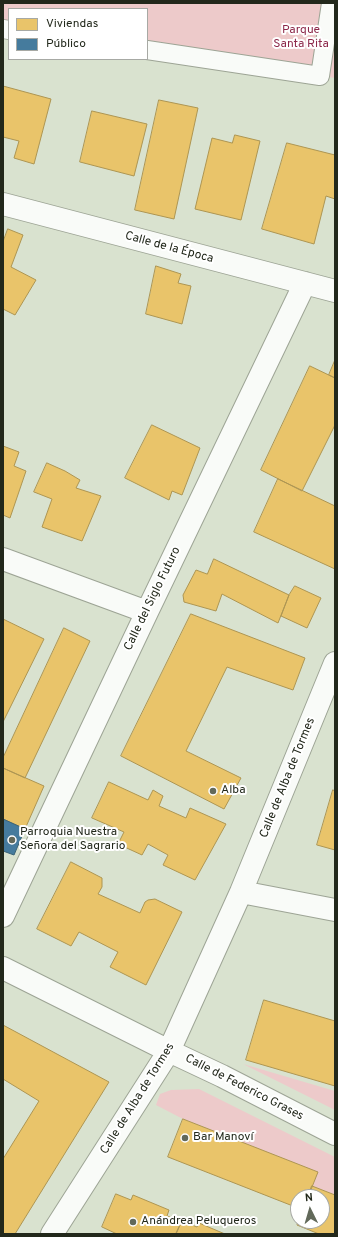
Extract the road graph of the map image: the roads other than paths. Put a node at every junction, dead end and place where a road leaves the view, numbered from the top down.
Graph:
1 (330, 3) edge
2 (148, 50) edge
3 (327, 77) edge
4 (3, 204) edge
5 (305, 283) junction
6 (335, 291) edge
7 (3, 559) edge
8 (147, 612) junction
9 (335, 664) edge
10 (241, 892) junction
11 (335, 910) edge
12 (3, 916) edge
13 (3, 968) edge
14 (169, 1051) junction
15 (335, 1134) edge
16 (52, 1234) edge

1 - 3 street
2 - 3 street
4 - 5 street, Calle de la Época
5 - 6 street, Calle de la Época
5 - 8 street, Calle del Siglo Futuro
7 - 8 street
8 - 12 street, Calle del Siglo Futuro
9 - 10 street, Calle de Alba de Tormes
10 - 11 street
10 - 14 street, Calle de Alba de Tormes
13 - 14 street, Calle de Federico Grases
14 - 15 street, Calle de Federico Grases
14 - 16 street, Calle de Alba de Tormes

